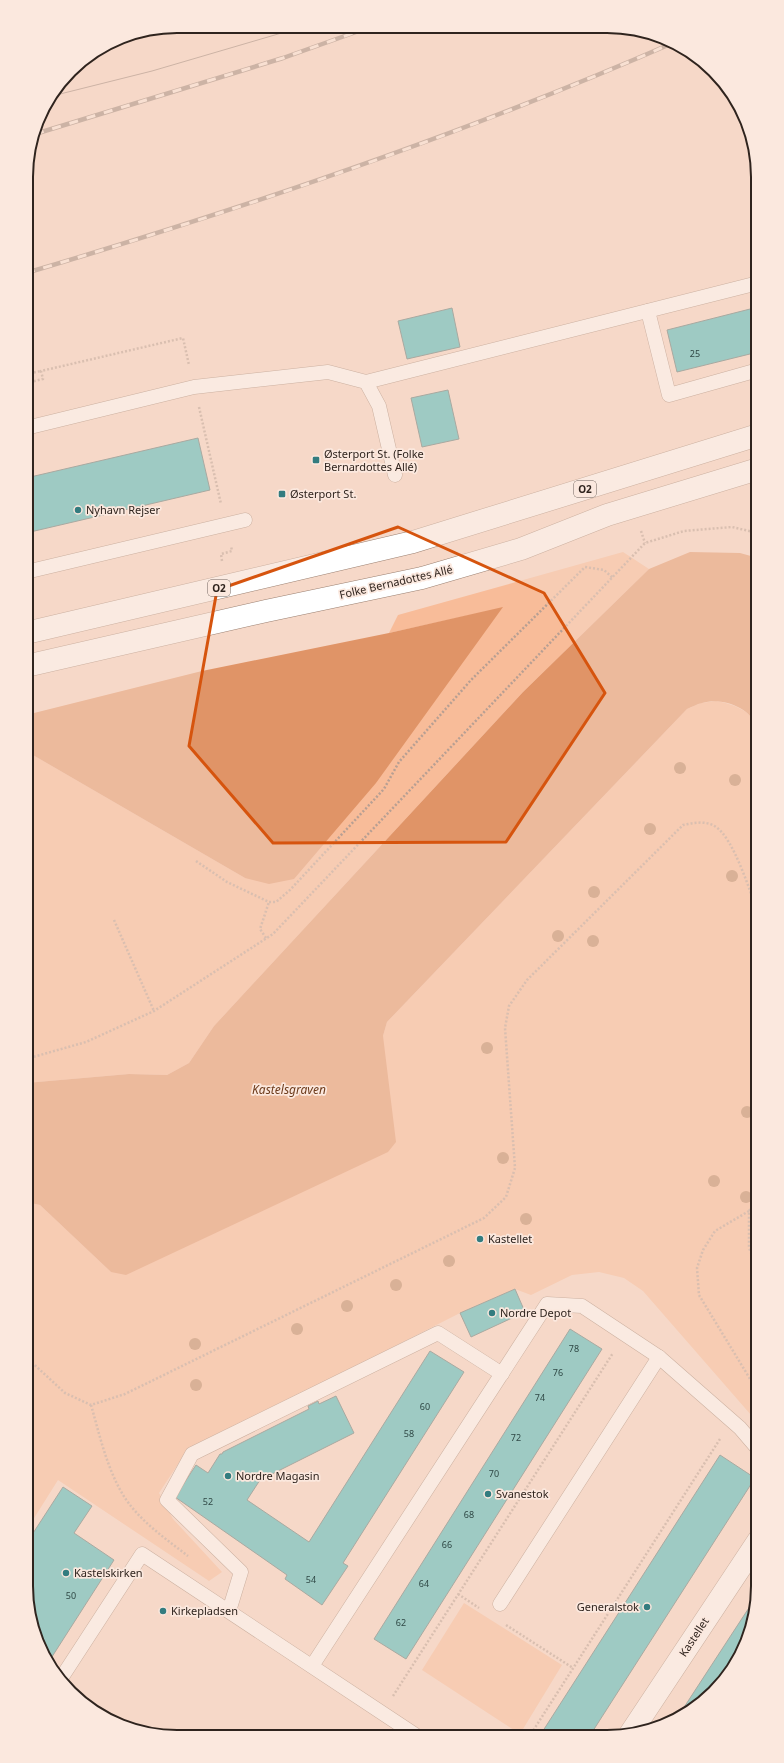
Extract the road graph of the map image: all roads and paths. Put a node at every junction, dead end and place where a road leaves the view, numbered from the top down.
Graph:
1 (751, 286) edge
2 (648, 311) junction
3 (41, 371) dead end
4 (751, 372) edge
5 (33, 373) edge
6 (366, 382) junction
7 (33, 426) edge
8 (751, 437) edge
9 (751, 471) edge
10 (395, 475) dead end
11 (245, 520) dead end
12 (640, 530) dead end
13 (751, 531) edge
14 (645, 544) junction
15 (232, 551) dead end
16 (222, 560) dead end
17 (33, 570) edge
18 (613, 578) junction
19 (33, 630) edge
20 (33, 664) edge
21 (196, 861) dead end
22 (751, 895) edge
23 (269, 902) junction
24 (114, 920) dead end
25 (266, 938) junction
26 (154, 1011) junction
27 (33, 1057) edge
28 (751, 1208) edge
29 (749, 1211) junction
30 (751, 1253) edge
31 (625, 1334) junction
32 (659, 1357) junction
33 (33, 1364) edge
34 (502, 1374) junction
35 (751, 1380) edge
36 (732, 1421) junction
37 (751, 1441) edge
38 (751, 1552) edge
39 (458, 1594) junction
40 (500, 1604) dead end
41 (481, 1609) dead end
42 (229, 1611) junction
43 (500, 1621) dead end
44 (312, 1666) junction
45 (573, 1668) junction
46 (64, 1675) edge
47 (383, 1712) junction
48 (635, 1727) edge
49 (408, 1730) edge
50 (533, 1730) edge

1 - 2 lane
2 - 4 lane
2 - 6 lane
3 - 5 path
6 - 7 lane
6 - 10 lane
8 - 19 main road, O2
9 - 20 main road, Folke Bernadottes Allé
11 - 17 lane
12 - 14 path
13 - 14 path
14 - 18 path
15 - 16 path
18 - 23 path
18 - 25 path
21 - 23 path
22 - 33 path
23 - 25 path
24 - 26 path
25 - 26 path
26 - 27 path
28 - 29 path
29 - 30 path
29 - 35 path
31 - 32 lane
31 - 34 lane
31 - 39 path
32 - 36 lane
32 - 40 lane
34 - 42 lane
34 - 44 lane
36 - 37 lane
36 - 45 path
38 - 48 main road, Kastellet
39 - 41 path
39 - 47 path
42 - 44 lane
42 - 46 lane
43 - 45 path
44 - 47 lane
45 - 50 path
47 - 49 lane

